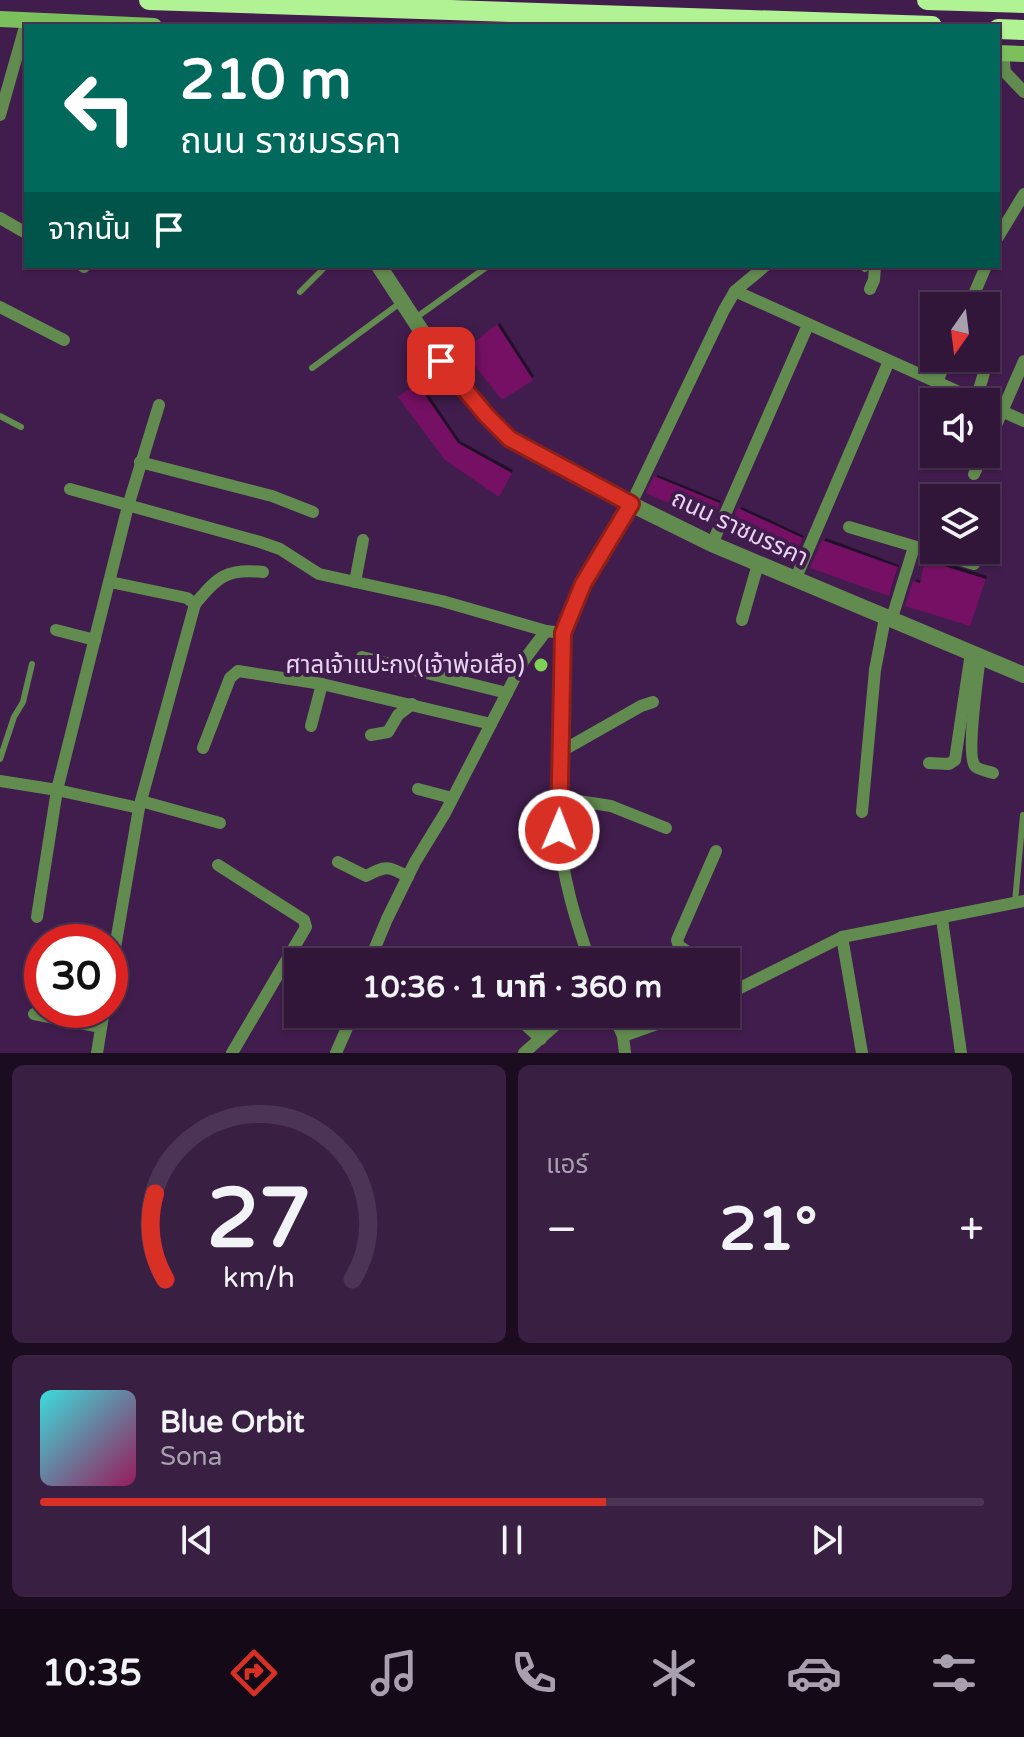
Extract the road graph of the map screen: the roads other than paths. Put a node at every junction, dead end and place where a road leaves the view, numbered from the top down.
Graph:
1 (149, 0) edge
2 (927, 0) edge
3 (1024, 3) edge
4 (0, 19) edge
5 (27, 20) junction
6 (26, 24) edge
7 (112, 24) edge
8 (872, 24) edge
9 (24, 29) edge
10 (1000, 29) edge
11 (1024, 30) edge
12 (1000, 53) edge
13 (1024, 54) edge
14 (5, 85) edge
15 (1024, 92) edge
16 (0, 115) edge
17 (1024, 194) edge
18 (0, 218) edge
19 (24, 232) edge
20 (1000, 234) edge
21 (324, 268) edge
22 (380, 268) edge
23 (485, 268) edge
24 (763, 268) edge
25 (868, 268) edge
26 (985, 268) edge
27 (870, 289) dead end
28 (735, 291) junction
29 (300, 292) dead end
30 (975, 292) edge
31 (403, 301) junction
32 (0, 307) edge
33 (414, 319) junction
34 (808, 325) junction
35 (64, 340) dead end
36 (889, 361) junction
37 (1024, 361) edge
38 (312, 368) dead end
39 (941, 372) edge
40 (937, 382) junction
41 (950, 388) edge
42 (159, 405) dead end
43 (1000, 411) edge
44 (1003, 412) junction
45 (0, 416) edge
46 (1000, 418) edge
47 (1024, 421) edge
48 (21, 427) dead end
49 (140, 462) junction
50 (977, 468) edge
51 (974, 474) dead end
52 (70, 489) dead end
53 (631, 504) junction
54 (128, 506) junction
55 (313, 512) dead end
56 (849, 527) dead end
57 (363, 540) dead end
58 (712, 544) junction
59 (914, 547) junction
60 (920, 549) edge
61 (758, 564) junction
62 (263, 572) dead end
63 (795, 580) junction
64 (110, 582) junction
65 (355, 582) junction
66 (195, 604) junction
67 (742, 620) dead end
68 (888, 620) junction
69 (56, 630) dead end
70 (546, 631) junction
71 (563, 633) junction
72 (95, 640) junction
73 (976, 654) junction
74 (362, 657) dead end
75 (32, 664) dead end
76 (1024, 675) edge
77 (322, 684) junction
78 (507, 693) junction
79 (653, 702) dead end
80 (412, 704) junction
81 (491, 724) junction
82 (311, 726) dead end
83 (371, 735) dead end
84 (203, 748) dead end
85 (560, 752) junction
86 (0, 759) edge
87 (929, 763) dead end
88 (993, 773) dead end
89 (0, 781) edge
90 (418, 789) dead end
91 (57, 790) junction
92 (452, 798) junction
93 (559, 798) junction
94 (140, 804) junction
95 (862, 812) dead end
96 (1023, 815) edge
97 (220, 823) dead end
98 (666, 828) dead end
99 (716, 851) dead end
100 (338, 862) dead end
101 (218, 865) dead end
102 (408, 877) junction
103 (1020, 902) edge
104 (37, 917) dead end
105 (942, 919) junction
106 (119, 924) edge
107 (842, 937) junction
108 (375, 948) edge
109 (585, 948) edge
110 (682, 948) edge
111 (740, 988) edge
112 (101, 1028) edge
113 (347, 1028) edge
114 (529, 1028) edge
115 (553, 1028) edge
116 (619, 1028) edge
117 (646, 1028) edge
118 (623, 1036) junction
119 (541, 1039) junction
120 (97, 1053) edge
121 (232, 1053) edge
122 (336, 1053) edge
123 (524, 1053) edge
124 (625, 1053) edge
125 (862, 1053) edge
126 (961, 1053) edge

1 - 8 highway
2 - 3 highway
4 - 5 main road
5 - 6 street
5 - 7 main road
9 - 14 street
10 - 11 highway
12 - 13 main road
12 - 15 street
14 - 16 street
17 - 20 street
18 - 19 street
21 - 29 lane
22 - 31 street, ถนน ราชมรรคา
23 - 33 lane
24 - 28 street
25 - 27 street
26 - 30 street
28 - 34 street
28 - 53 street
31 - 33 street, ถนน ราชมรรคา
31 - 38 lane
32 - 35 street
33 - 53 street, ถนน ราชมรรคา
34 - 36 street
34 - 58 street
36 - 40 street
36 - 63 street
37 - 44 street
39 - 40 street
40 - 41 street
42 - 49 street
43 - 44 street
44 - 46 street
44 - 47 street
45 - 48 lane
49 - 54 street
49 - 55 street
50 - 51 street
52 - 54 street
53 - 58 street, ถนน ราชมรรคา
53 - 71 street
54 - 64 street
54 - 65 street
56 - 59 street
57 - 65 street
58 - 61 street, ถนน ราชมรรคา
59 - 60 street
59 - 68 street
61 - 63 street, ถนน ราชมรรคา
61 - 67 street
62 - 66 street
63 - 68 street, ถนน ราชมรรคา
64 - 66 street
64 - 72 street
65 - 70 street
66 - 94 street
68 - 73 street, ถนน ราชมรรคา
68 - 95 street
69 - 72 street
70 - 71 street
70 - 78 street
71 - 85 street
72 - 91 street
73 - 76 street, ถนน ราชมรรคา
73 - 87 street
73 - 88 street
74 - 78 street
75 - 86 lane
77 - 80 street
77 - 82 street
77 - 84 street
78 - 81 street
79 - 85 street
80 - 81 street
80 - 83 street
81 - 92 street
85 - 93 street
89 - 91 street
90 - 92 street
91 - 94 street
91 - 104 street
92 - 102 street
93 - 98 street
93 - 109 street
94 - 97 street
94 - 106 street
96 - 103 lane
99 - 110 street
100 - 102 street
101 - 121 street
102 - 108 street
103 - 105 street
105 - 107 street
105 - 126 street
107 - 111 street
107 - 125 street
112 - 120 street
113 - 122 street
114 - 119 street
115 - 119 street
116 - 118 street
117 - 118 street
118 - 124 street
119 - 123 street

